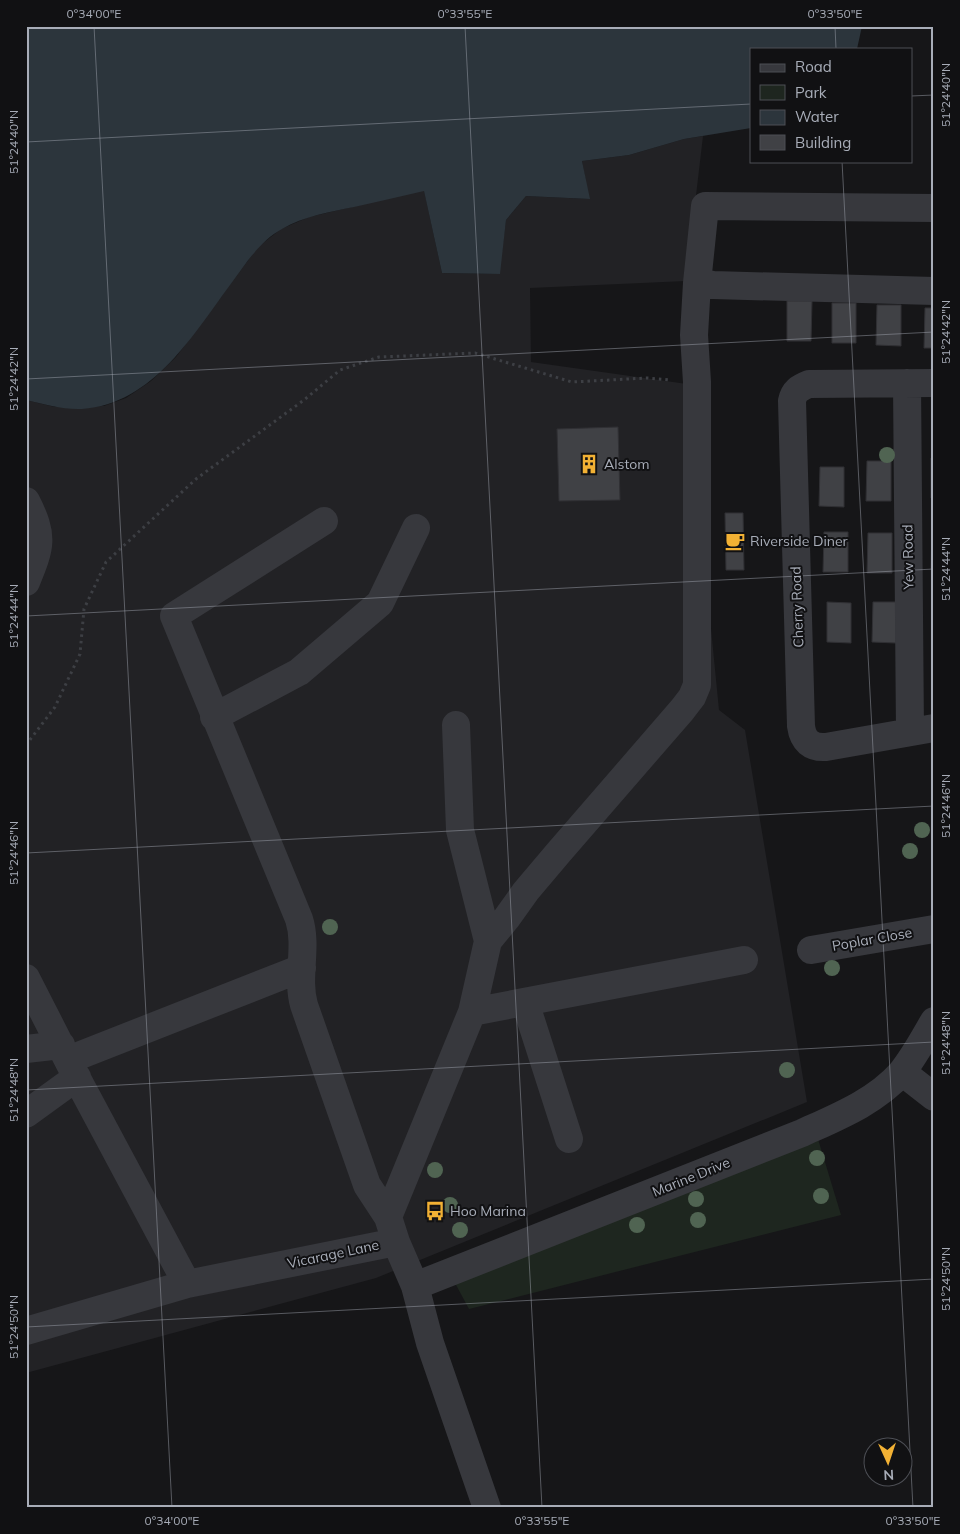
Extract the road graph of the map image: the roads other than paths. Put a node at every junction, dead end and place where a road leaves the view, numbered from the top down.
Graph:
1 (934, 208) edge
2 (697, 283) junction
3 (934, 291) edge
4 (907, 383) junction
5 (934, 383) edge
6 (26, 501) edge
7 (324, 521) dead end
8 (416, 528) dead end
9 (26, 582) edge
10 (214, 717) junction
11 (456, 725) dead end
12 (922, 730) edge
13 (934, 929) edge
14 (488, 941) junction
15 (811, 950) dead end
16 (744, 960) dead end
17 (302, 968) junction
18 (26, 978) edge
19 (525, 1002) junction
20 (472, 1012) junction
21 (934, 1021) edge
22 (26, 1050) edge
23 (69, 1061) junction
24 (902, 1072) junction
25 (934, 1097) edge
26 (26, 1114) edge
27 (569, 1139) dead end
28 (392, 1229) junction
29 (187, 1284) junction
30 (415, 1286) junction
31 (26, 1331) edge
32 (488, 1508) edge

1 - 2 street
2 - 3 street
2 - 14 street
4 - 5 street, Cherry Road
4 - 12 street, Yew Road
4 - 12 street, Cherry Road
6 - 9 street
7 - 10 street
8 - 10 street
10 - 17 street
11 - 14 street
13 - 15 street, Poplar Close
14 - 20 street
16 - 19 street
17 - 23 street
17 - 28 street
18 - 23 street
19 - 20 street
19 - 27 street
20 - 28 street
21 - 24 street, Marine Drive
22 - 23 street
23 - 26 street
23 - 29 street
24 - 25 street
24 - 30 street, Marine Drive
28 - 29 street, Vicarage Lane
28 - 30 street, Vicarage Lane
29 - 31 street, Vicarage Lane
30 - 32 street, Vicarage Lane

